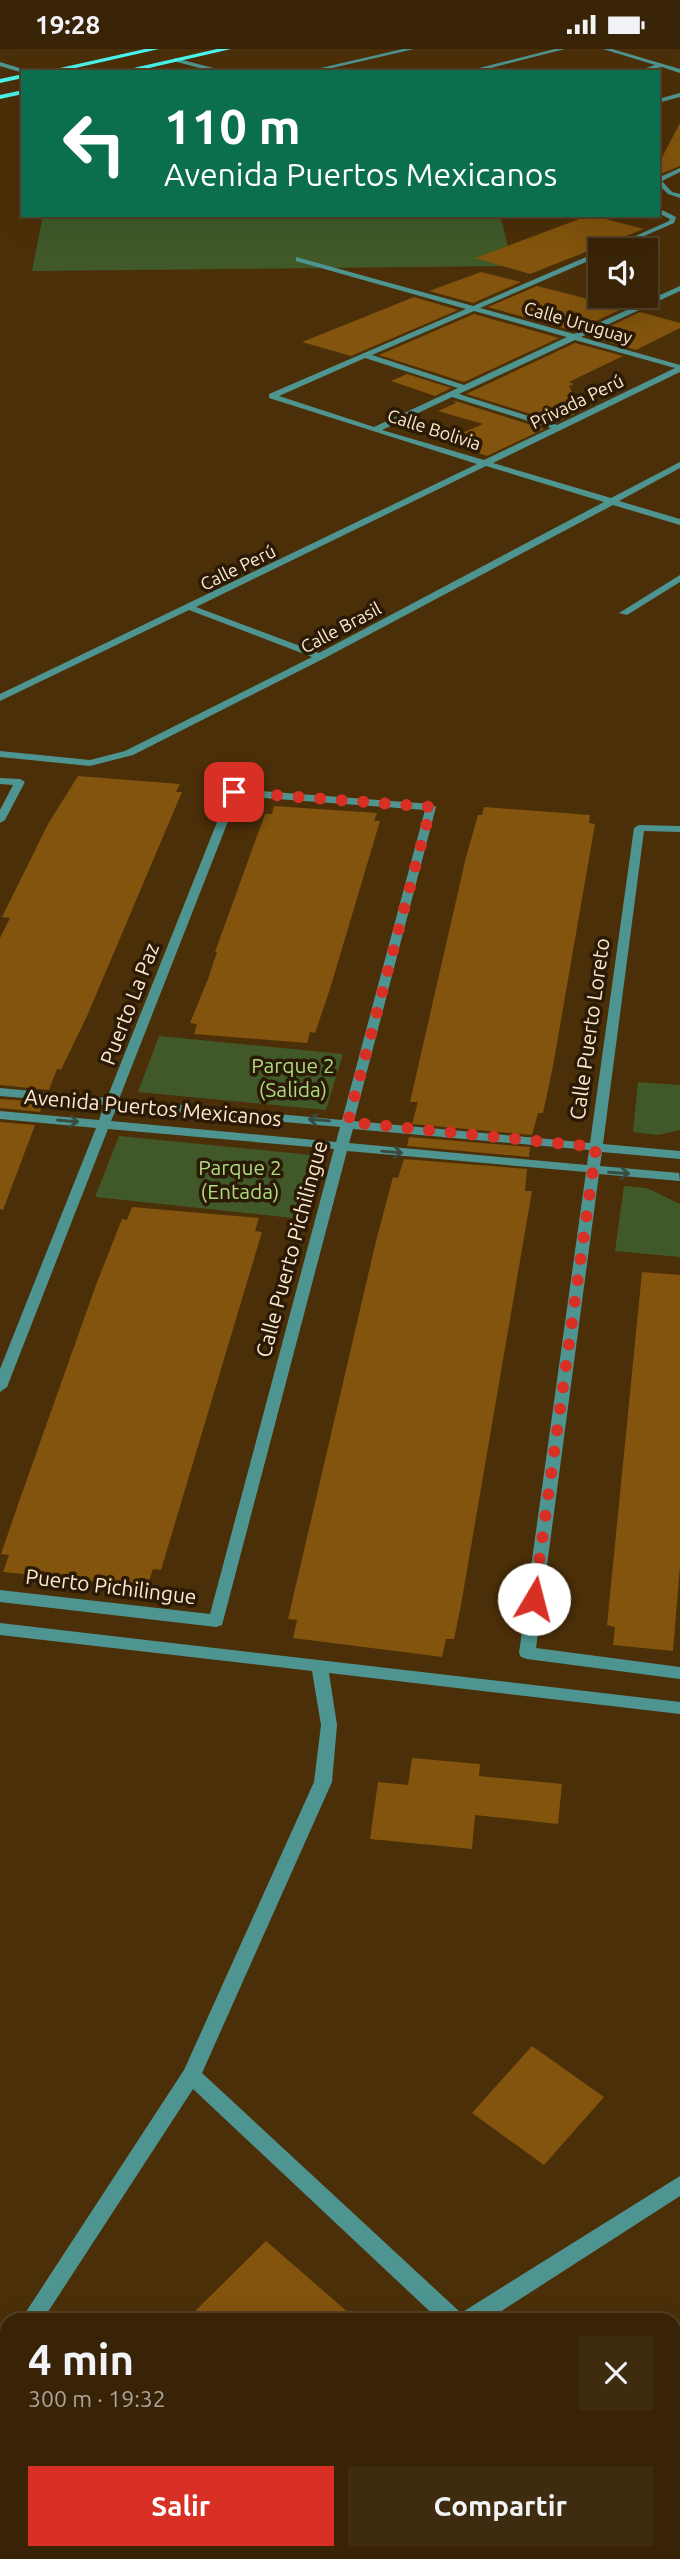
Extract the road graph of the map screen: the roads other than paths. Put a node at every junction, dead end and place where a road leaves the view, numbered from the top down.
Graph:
1 (155, 49) edge
2 (227, 49) edge
3 (411, 49) edge
4 (562, 49) edge
5 (606, 49) edge
6 (175, 60) junction
7 (0, 64) edge
8 (662, 66) junction
9 (21, 70) edge
10 (55, 70) edge
11 (129, 70) edge
12 (215, 70) edge
13 (315, 70) edge
14 (474, 70) edge
15 (645, 70) edge
16 (680, 71) edge
17 (21, 76) edge
18 (0, 81) edge
19 (21, 92) edge
20 (680, 95) edge
21 (0, 97) edge
22 (660, 100) edge
23 (680, 170) edge
24 (660, 179) edge
25 (660, 182) edge
26 (670, 193) junction
27 (660, 195) edge
28 (680, 196) edge
29 (660, 211) edge
30 (635, 238) edge
31 (588, 258) edge
32 (299, 259) dead end
33 (680, 288) edge
34 (468, 309) junction
35 (573, 337) junction
36 (363, 355) junction
37 (680, 368) edge
38 (465, 388) junction
39 (452, 394) junction
40 (558, 428) junction
41 (374, 430) junction
42 (488, 464) junction
43 (680, 465) edge
44 (613, 502) junction
45 (680, 522) edge
46 (680, 578) edge
47 (191, 608) junction
48 (624, 613) dead end
49 (320, 657) junction
50 (0, 698) edge
51 (0, 754) edge
52 (0, 781) edge
53 (234, 792) joint
54 (0, 820) edge
55 (680, 829) edge
56 (0, 1092) edge
57 (112, 1102) junction
58 (0, 1115) edge
59 (348, 1122) junction
60 (103, 1124) junction
61 (341, 1147) junction
62 (596, 1147) junction
63 (680, 1155) edge
64 (592, 1171) junction
65 (680, 1177) edge
66 (0, 1387) edge
67 (0, 1595) edge
68 (216, 1621) joint
69 (0, 1629) edge
70 (319, 1665) junction
71 (680, 1673) edge
72 (680, 1708) edge
73 (191, 2075) junction
74 (680, 2185) edge
75 (35, 2313) edge
76 (446, 2313) edge
77 (480, 2313) edge

1 - 10 main road
2 - 6 main road
3 - 13 street
4 - 14 street
5 - 8 street
6 - 11 main road
6 - 12 street
7 - 9 street
8 - 15 street
8 - 16 street
17 - 18 main road
19 - 21 main road
20 - 22 street
23 - 24 street
25 - 26 street
26 - 27 street
26 - 28 street
29 - 30 street
31 - 34 street, Calle Uruguay
32 - 34 street, Calle Uruguay
33 - 35 street, Calle Bolivia
34 - 35 street, Calle Uruguay
34 - 36 street, Calle Uruguay
35 - 37 street, Calle Uruguay
35 - 38 street, Calle Bolivia
36 - 38 street
36 - 41 street, Calle Uruguay
37 - 40 street, Privada Perú
38 - 39 street, Calle Bolivia
39 - 40 street
39 - 41 street, Calle Bolivia
40 - 42 street, Privada Perú
41 - 42 street, Calle Bolivia
42 - 44 street, Calle Bolivia
42 - 47 street, Calle Perú
43 - 44 street, Calle Brasil
44 - 45 street, Calle Bolivia
44 - 49 street, Calle Brasil
46 - 48 street
47 - 49 street
47 - 50 street, Calle Perú
49 - 51 street, Calle Brasil
52 - 54 street
53 - 57 street, Puerto La Paz
53 - 59 street, Calle Puerto Pichilingue
55 - 62 street, Calle Puerto Loreto
56 - 57 street, Avenida Puertos Mexicanos
59 -> 57 street, Avenida Puertos Mexicanos
57 - 60 street, Puerto La Paz
58 -> 60 street, Avenida Puertos Mexicanos
59 - 61 street, Calle Puerto Pichilingue
59 - 62 street, Avenida Puertos Mexicanos
60 - 61 street, Avenida Puertos Mexicanos
60 - 66 street, Puerto La Paz
61 -> 64 street, Avenida Puertos Mexicanos
61 - 68 street, Calle Puerto Pichilingue
62 - 63 street, Avenida Puertos Mexicanos
62 - 64 street, Calle Puerto Loreto
63 - 65 street
64 -> 65 street, Avenida Puertos Mexicanos
64 - 71 street, Calle Puerto Loreto
67 - 68 street, Puerto Pichilingue
69 - 70 street
70 - 72 street
70 - 73 street
73 - 75 street
73 - 76 street
74 - 77 street

